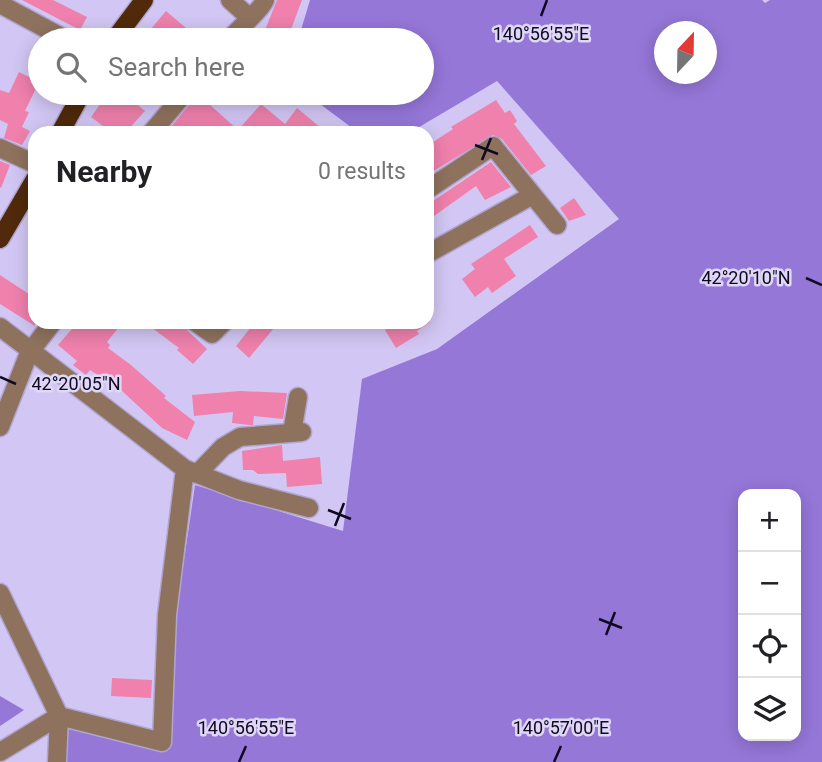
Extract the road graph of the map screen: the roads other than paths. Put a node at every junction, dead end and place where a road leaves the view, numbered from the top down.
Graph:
1 (144, 0) edge
2 (230, 0) edge
3 (265, 0) edge
4 (0, 4) edge
5 (248, 17) junction
6 (45, 28) edge
7 (123, 28) edge
8 (239, 28) edge
9 (75, 105) edge
10 (175, 105) edge
11 (64, 126) edge
12 (157, 126) edge
13 (0, 148) edge
14 (28, 161) edge
15 (434, 185) edge
16 (28, 191) edge
17 (531, 196) junction
18 (557, 225) dead end
19 (0, 239) edge
20 (434, 250) edge
21 (0, 327) edge
22 (48, 329) edge
23 (29, 353) junction
24 (298, 397) dead end
25 (0, 427) edge
26 (191, 472) junction
27 (309, 508) dead end
28 (0, 593) edge
29 (60, 716) junction
30 (0, 752) edge
31 (57, 762) edge

1 - 7 main road
2 - 5 street
3 - 5 street
4 - 6 street
5 - 8 street
9 - 11 main road
10 - 12 street
13 - 14 street
15 - 17 street
16 - 19 main road
17 - 18 street
17 - 20 street
21 - 23 street
22 - 23 street
23 - 25 street
23 - 26 street
24 - 26 street
26 - 27 street
26 - 29 street
28 - 29 street
29 - 30 street
29 - 31 street

